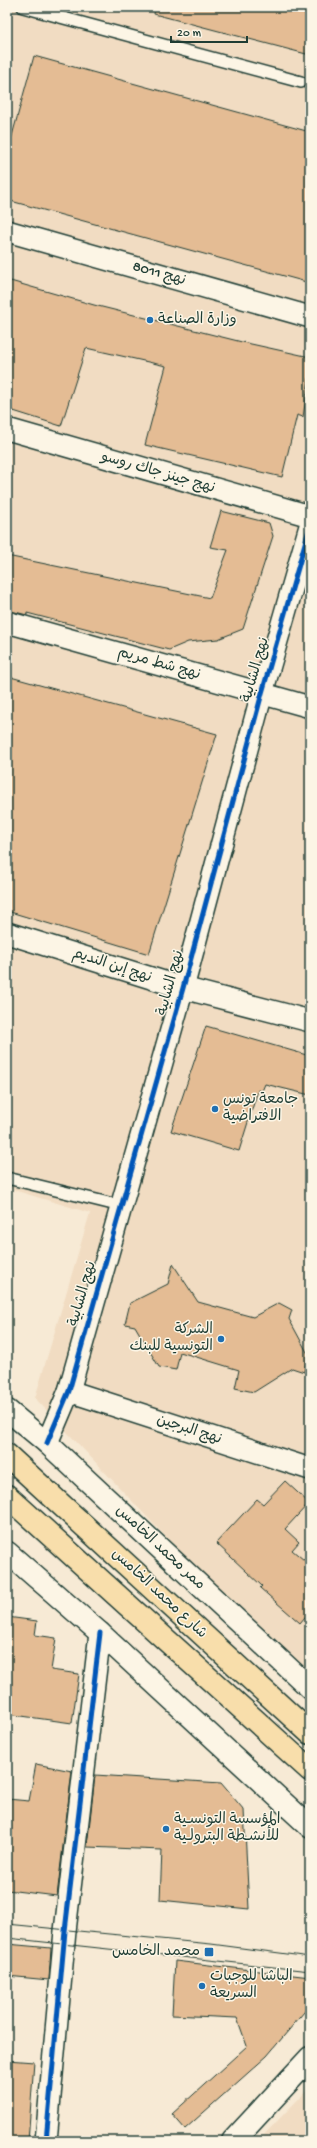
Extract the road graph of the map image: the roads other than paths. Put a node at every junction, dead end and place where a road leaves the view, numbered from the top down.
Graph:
1 (23, 7) edge
2 (301, 82) dead end
3 (7, 231) edge
4 (310, 317) edge
5 (7, 429) edge
6 (310, 516) edge
7 (310, 526) edge
8 (7, 622) edge
9 (262, 693) junction
10 (310, 707) edge
11 (7, 933) edge
12 (183, 988) junction
13 (310, 1021) edge
14 (7, 1178) edge
15 (120, 1206) junction
16 (69, 1391) junction
17 (7, 1410) edge
18 (47, 1443) junction
19 (7, 1455) edge
20 (310, 1469) edge
21 (7, 1496) edge
22 (7, 1552) edge
23 (100, 1633) junction
24 (310, 1688) edge
25 (310, 1733) edge
26 (310, 1770) edge
27 (310, 1827) edge
28 (310, 2058) edge
29 (46, 2141) edge
30 (233, 2141) edge

1 - 2 lane
3 - 4 street, نهج 8011
5 - 6 street, نهج جينز جاك روسو
7 - 9 street, نهج الشابية
8 - 9 street, نهج شط مريم
9 - 10 street, نهج شط مريم
9 - 12 street, نهج الشابية
11 - 12 street, نهج إبن النديم
12 - 13 street, نهج إبن النديم
12 - 15 street, نهج الشابية
14 - 15 lane
15 - 16 street, نهج الشابية
16 - 18 street, نهج الشابية
16 - 20 street, نهج البرجين
17 - 18 street, ممر محمد الخامس
18 - 24 street, ممر محمد الخامس
19 - 25 main road, شارع محمد الخامس
21 - 26 main road, شارع محمد الخامس
22 - 23 street
23 - 27 street
23 - 29 street
28 - 30 main road

